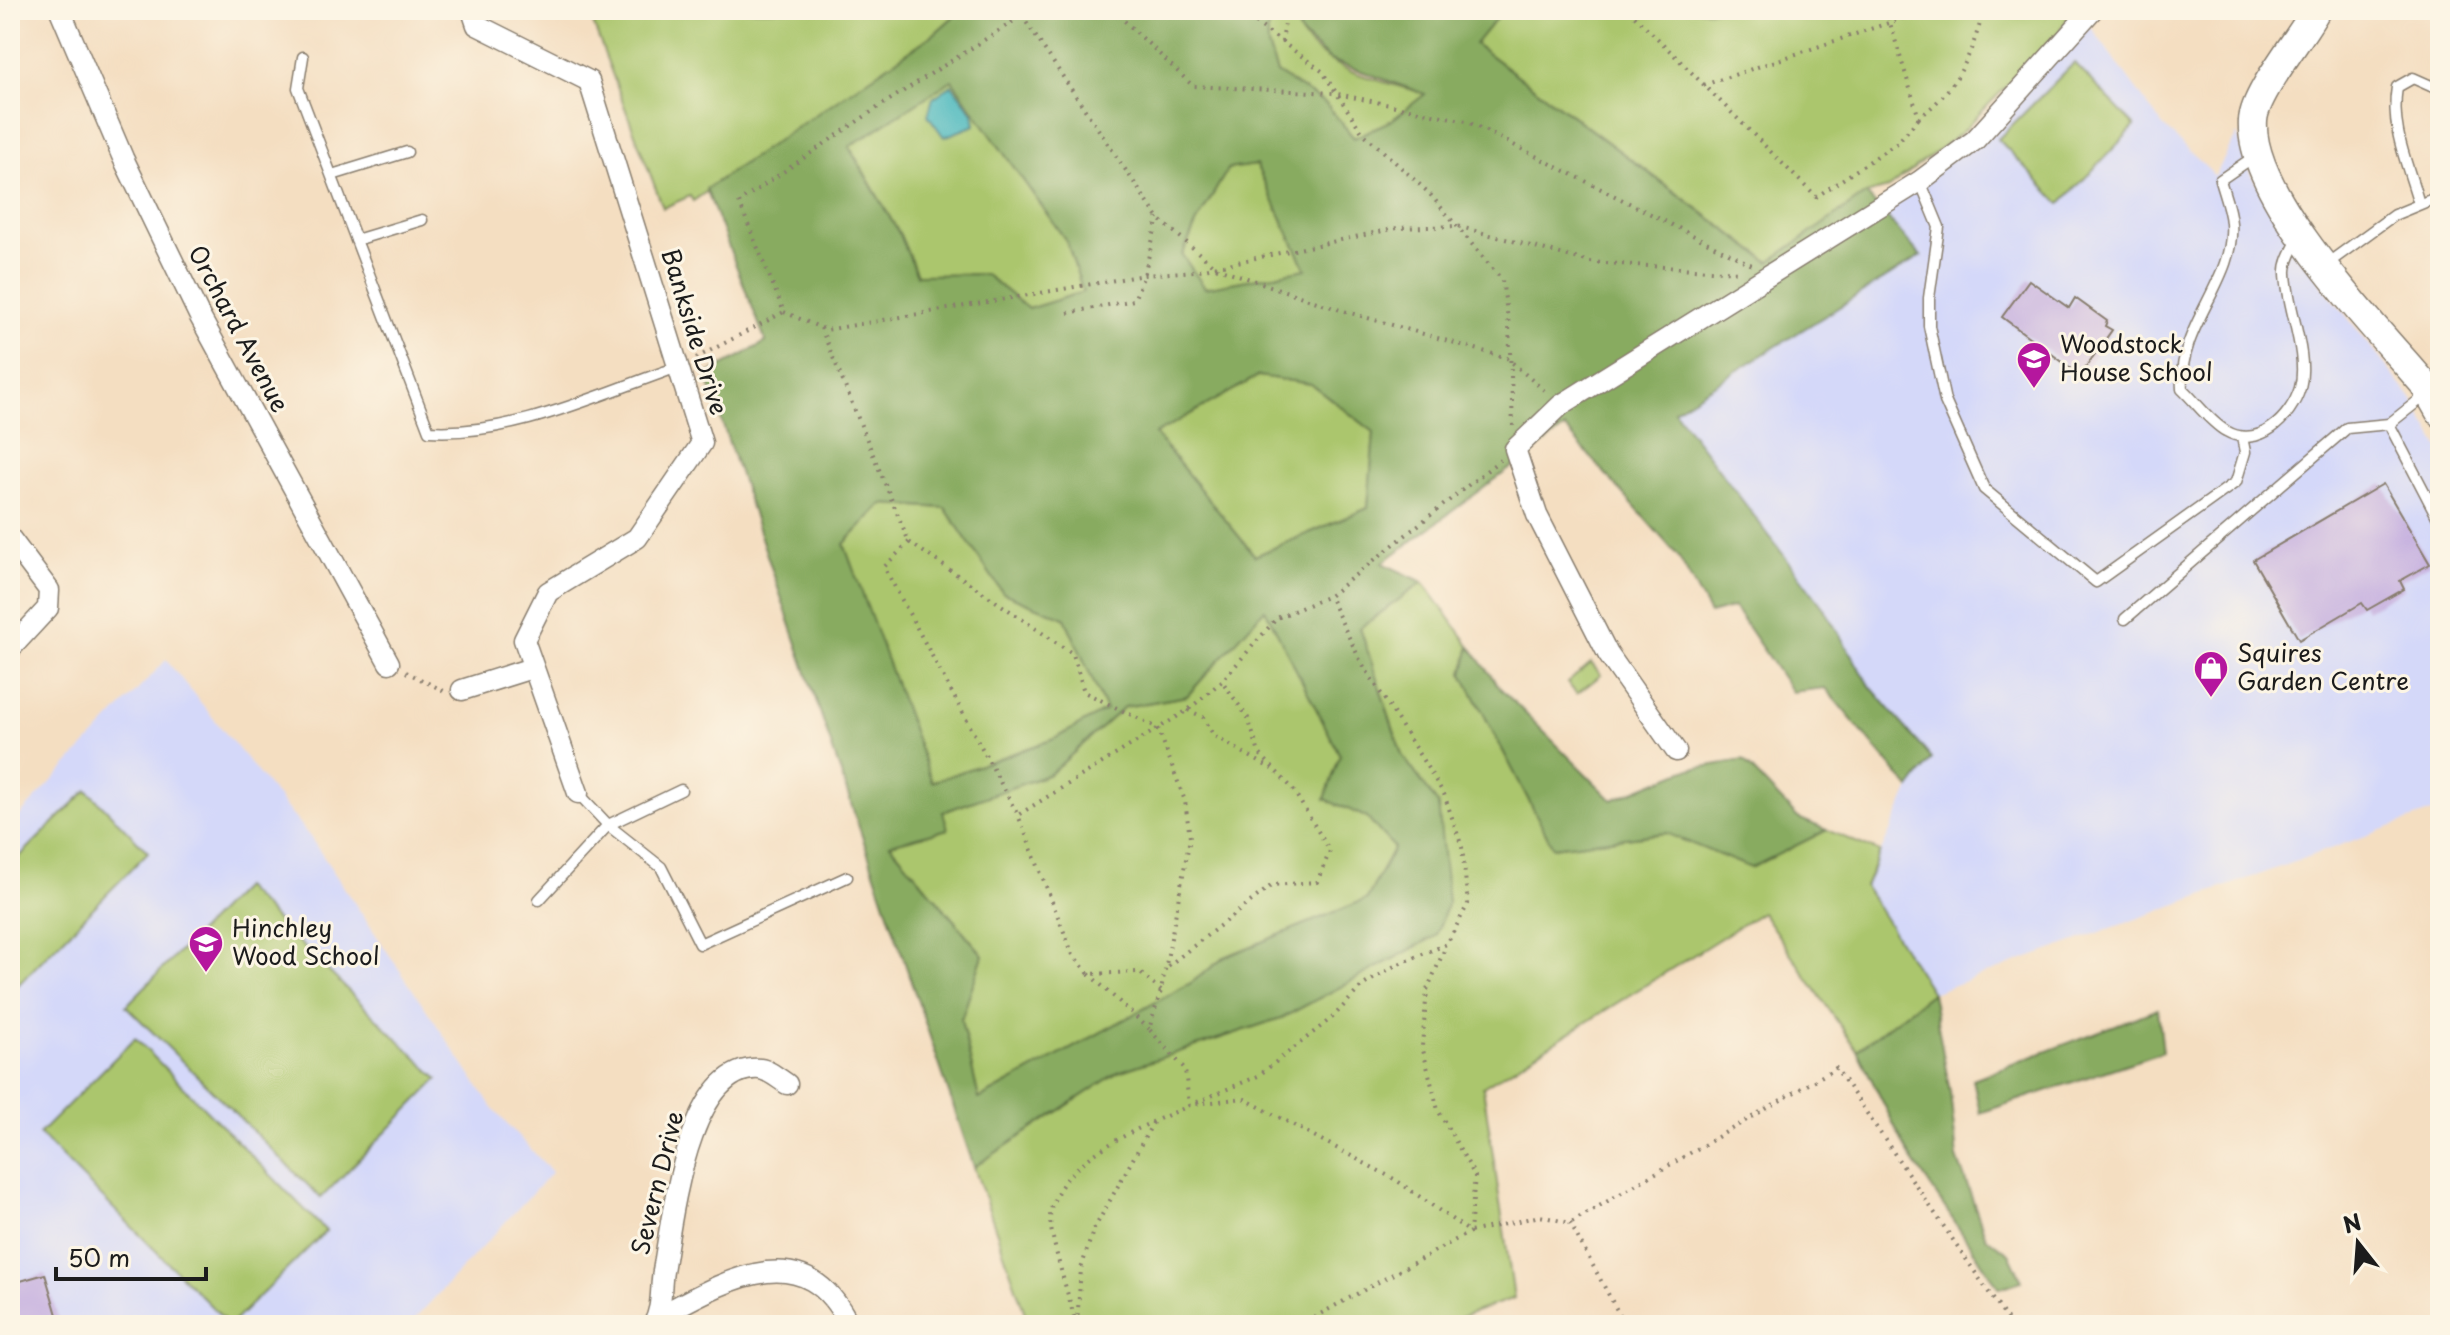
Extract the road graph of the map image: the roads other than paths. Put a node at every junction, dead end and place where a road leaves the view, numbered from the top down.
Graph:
1 (60, 10) edge
2 (472, 10) edge
3 (2092, 10) edge
4 (2316, 10) edge
5 (303, 57) dead end
6 (2440, 90) edge
7 (407, 152) dead end
8 (2257, 155) junction
9 (332, 175) junction
10 (1920, 181) junction
11 (2440, 196) edge
12 (2419, 204) junction
13 (422, 220) dead end
14 (2299, 237) junction
15 (356, 240) junction
16 (2323, 267) junction
17 (678, 367) junction
18 (2434, 402) edge
19 (2389, 424) junction
20 (2242, 437) junction
21 (2440, 522) edge
22 (10, 538) edge
23 (2125, 619) dead end
24 (10, 649) edge
25 (389, 663) road end
26 (532, 668) junction
27 (462, 690) road end
28 (1676, 751) dead end
29 (681, 790) dead end
30 (578, 793) joint
31 (608, 825) junction
32 (847, 877) dead end
33 (539, 900) dead end
34 (787, 1084) dead end
35 (656, 1321) edge
36 (849, 1325) edge

1 - 25 street, Orchard Avenue
2 - 17 street, Bankside Drive
3 - 10 street
4 - 8 street
5 - 9 lane
6 - 12 lane
7 - 9 lane
8 - 14 street
8 - 20 lane
9 - 15 lane
10 - 20 lane
10 - 28 street
11 - 12 lane
12 - 16 lane
13 - 15 lane
14 - 16 street
14 - 20 lane
15 - 17 lane
16 - 18 street
17 - 26 street, Bankside Drive
18 - 19 lane
19 - 21 lane
19 - 23 lane
22 - 24 street
26 - 27 street
26 - 30 street, Bankside Drive
29 - 31 lane
30 - 31 lane
31 - 32 lane
31 - 33 lane
34 - 35 street, Severn Drive
35 - 36 street

